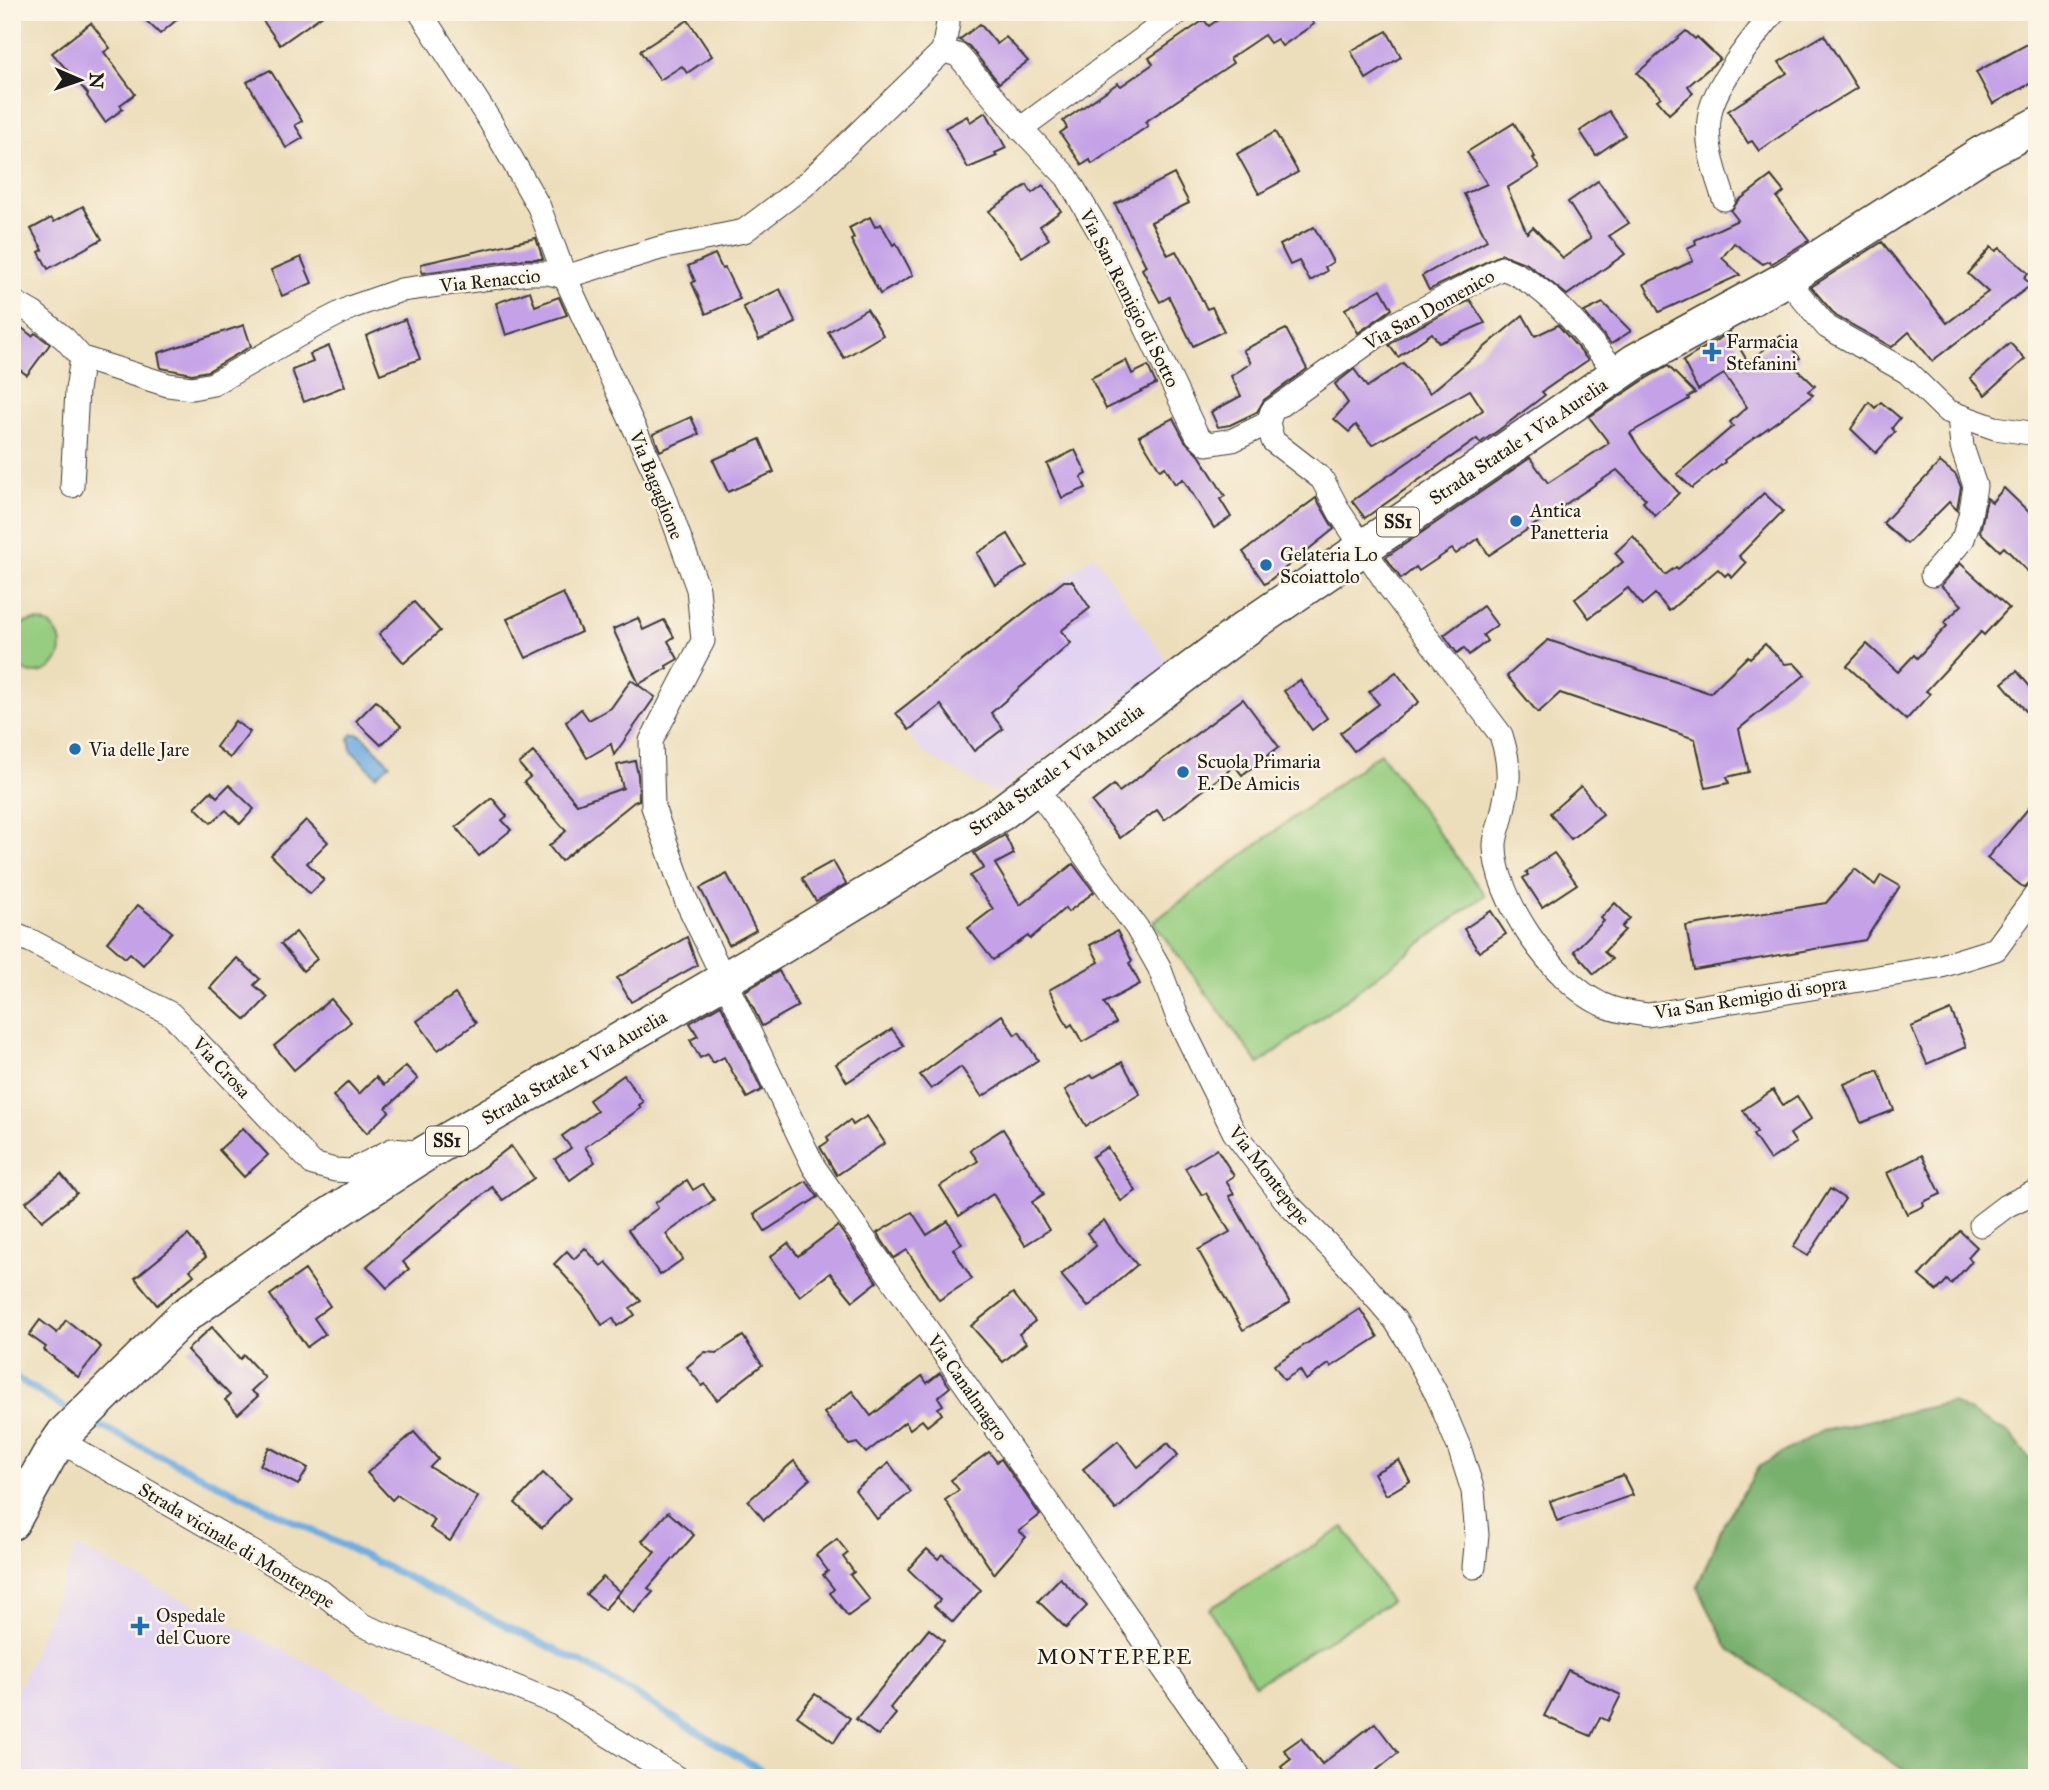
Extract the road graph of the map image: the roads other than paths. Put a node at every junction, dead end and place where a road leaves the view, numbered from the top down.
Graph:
1 (420, 12) edge
2 (945, 12) edge
3 (1179, 12) edge
4 (1774, 12) edge
5 (943, 51) junction
6 (2037, 125) edge
7 (1020, 129) junction
8 (1724, 199) dead end
9 (565, 277) junction
10 (1786, 279) junction
11 (12, 301) edge
12 (82, 358) junction
13 (1618, 374) junction
14 (1959, 416) junction
15 (1268, 423) junction
16 (2037, 434) edge
17 (72, 486) dead end
18 (1363, 546) junction
19 (1932, 575) dead end
20 (1035, 787) junction
21 (2037, 893) edge
22 (12, 934) edge
23 (724, 981) junction
24 (426, 1153) junction
25 (2037, 1191) edge
26 (1981, 1225) dead end
27 (62, 1437) junction
28 (12, 1522) edge
29 (1474, 1567) dead end
30 (677, 1778) edge
31 (1240, 1778) edge

1 - 9 street, Via Bagaglione
2 - 5 street
3 - 7 street
4 - 8 street
5 - 7 street, Via San Remigio di Sotto
5 - 9 street, Via Renaccio
6 - 10 main road, Strada Statale 1 Via Aurelia / SS1
7 - 15 street, Via San Remigio di Sotto
9 - 12 street, Via Renaccio
9 - 23 street, Via Bagaglione
10 - 13 main road, Strada Statale 1 Via Aurelia / SS1
10 - 14 street
11 - 12 street, Via Renaccio
12 - 17 street
13 - 15 street, Via San Domenico
13 - 18 main road, Strada Statale 1 Via Aurelia / SS1
14 - 16 street
14 - 19 street
15 - 18 street
18 - 20 main road, Strada Statale 1 Via Aurelia / SS1
18 - 21 street, Via San Remigio di sopra
20 - 23 main road, Strada Statale 1 Via Aurelia / SS1
20 - 29 street, Via Montepepe
22 - 24 street, Via Crosa
23 - 24 main road, Strada Statale 1 Via Aurelia / SS1
23 - 31 street, Via Canalmagro
24 - 27 main road, Strada Statale 1 Via Aurelia / SS1
25 - 26 street
27 - 28 main road, Strada Statale 1 Via Aurelia / SS1
27 - 30 street, Strada vicinale di Montepepe

